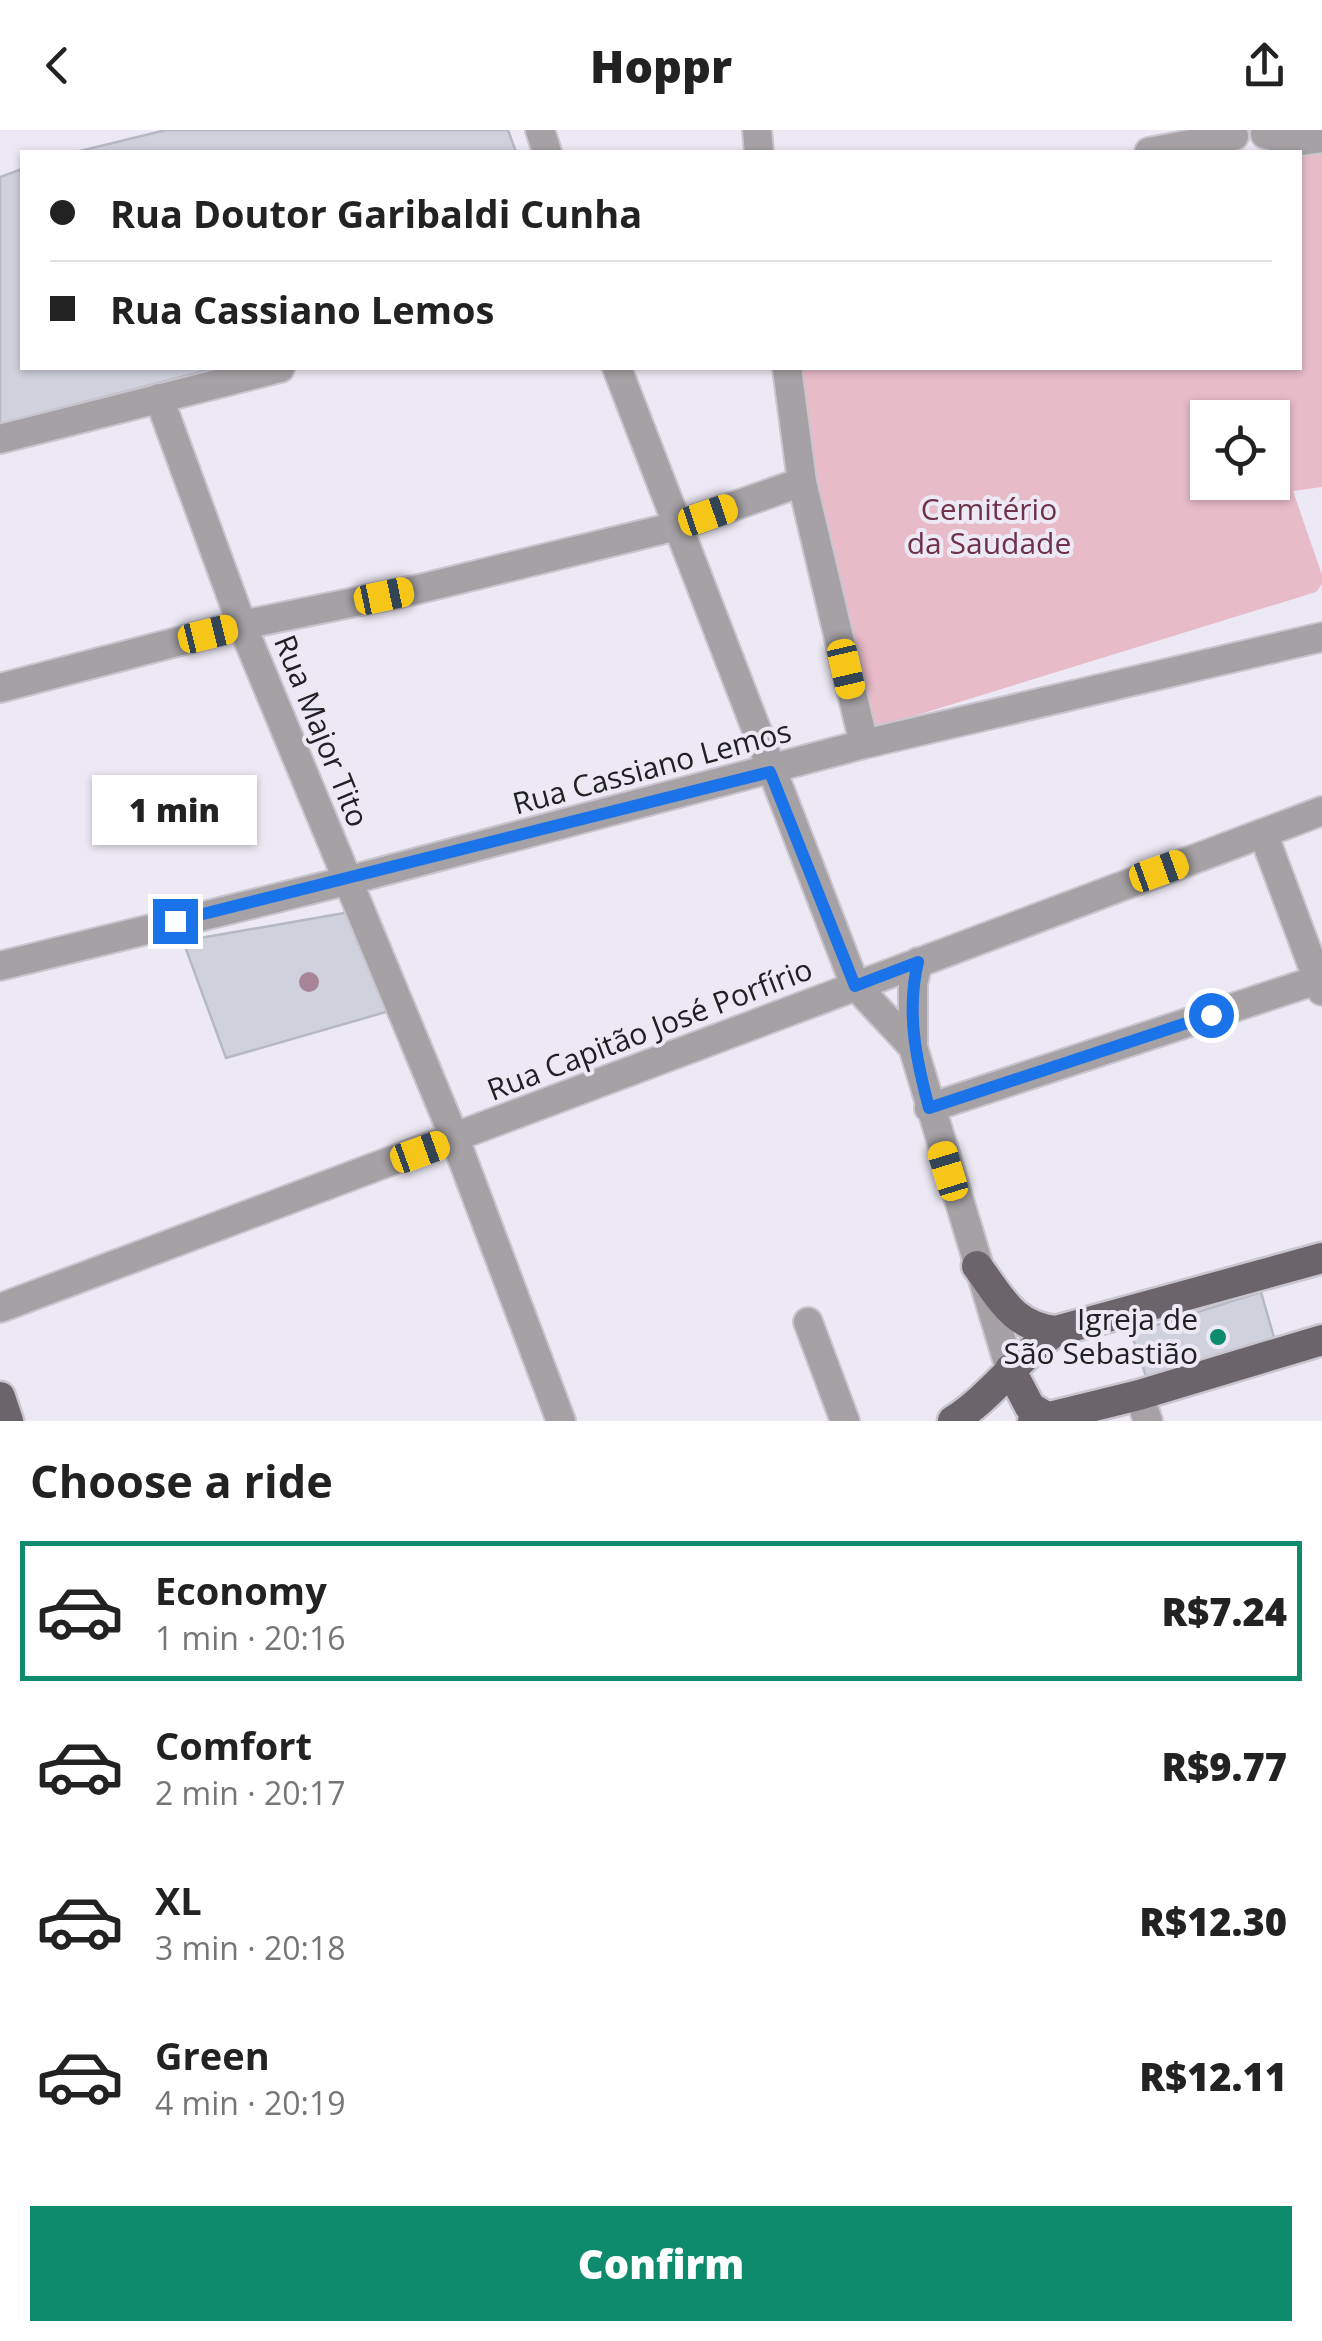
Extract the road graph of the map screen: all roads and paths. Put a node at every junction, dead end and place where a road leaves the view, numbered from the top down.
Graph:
1 (1268, 132) edge
2 (1228, 133) edge
3 (1322, 138) edge
4 (1157, 150) edge
5 (272, 370) edge
6 (617, 370) edge
7 (787, 370) edge
8 (159, 398) junction
9 (0, 439) edge
10 (802, 482) junction
11 (677, 526) junction
12 (242, 625) junction
13 (1322, 636) edge
14 (0, 688) edge
15 (864, 744) junction
16 (770, 772) junction
17 (1322, 810) edge
18 (1262, 832) junction
19 (346, 881) junction
20 (918, 962) junction
21 (0, 966) edge
22 (855, 986) junction
23 (1320, 986) edge
24 (913, 1048) junction
25 (929, 1108) junction
26 (455, 1139) junction
27 (1322, 1258) edge
28 (977, 1266) junction
29 (0, 1308) edge
30 (808, 1322) dead end
31 (1056, 1331) junction
32 (1322, 1340) edge
33 (1010, 1369) junction
34 (0, 1397) edge
35 (1144, 1408) edge
36 (1040, 1419) edge
37 (8, 1421) edge
38 (562, 1421) edge
39 (845, 1421) edge
40 (953, 1421) edge

1 - 2 street
1 - 3 street
2 - 4 street
5 - 8 street
6 - 11 street
7 - 10 street
8 - 9 street
8 - 12 street, Rua Major Tito
10 - 11 street
10 - 15 street
11 - 12 street
11 - 16 street
12 - 14 street
12 - 19 street, Rua Major Tito
13 - 15 street, Rua Cassiano Lemos
15 - 16 street, Rua Cassiano Lemos
16 - 19 street, Rua Cassiano Lemos
16 - 22 street
17 - 18 street, Rua Capitão José Porfírio
18 - 20 street, Rua Capitão José Porfírio
18 - 23 street
19 - 21 street, Rua Cassiano Lemos
19 - 26 street, Rua Major Tito
20 - 22 street, Rua Capitão José Porfírio
20 - 24 street
22 - 24 street
22 - 26 street, Rua Capitão José Porfírio
23 - 25 street
24 - 25 street
25 - 28 street
26 - 29 street, Rua Capitão José Porfírio
26 - 38 street, Rua Major Tito
27 - 31 main road
28 - 31 main road
28 - 33 street
30 - 39 street
31 - 33 main road
32 - 35 main road
33 - 36 main road
33 - 40 main road
34 - 37 main road
35 - 36 main road

